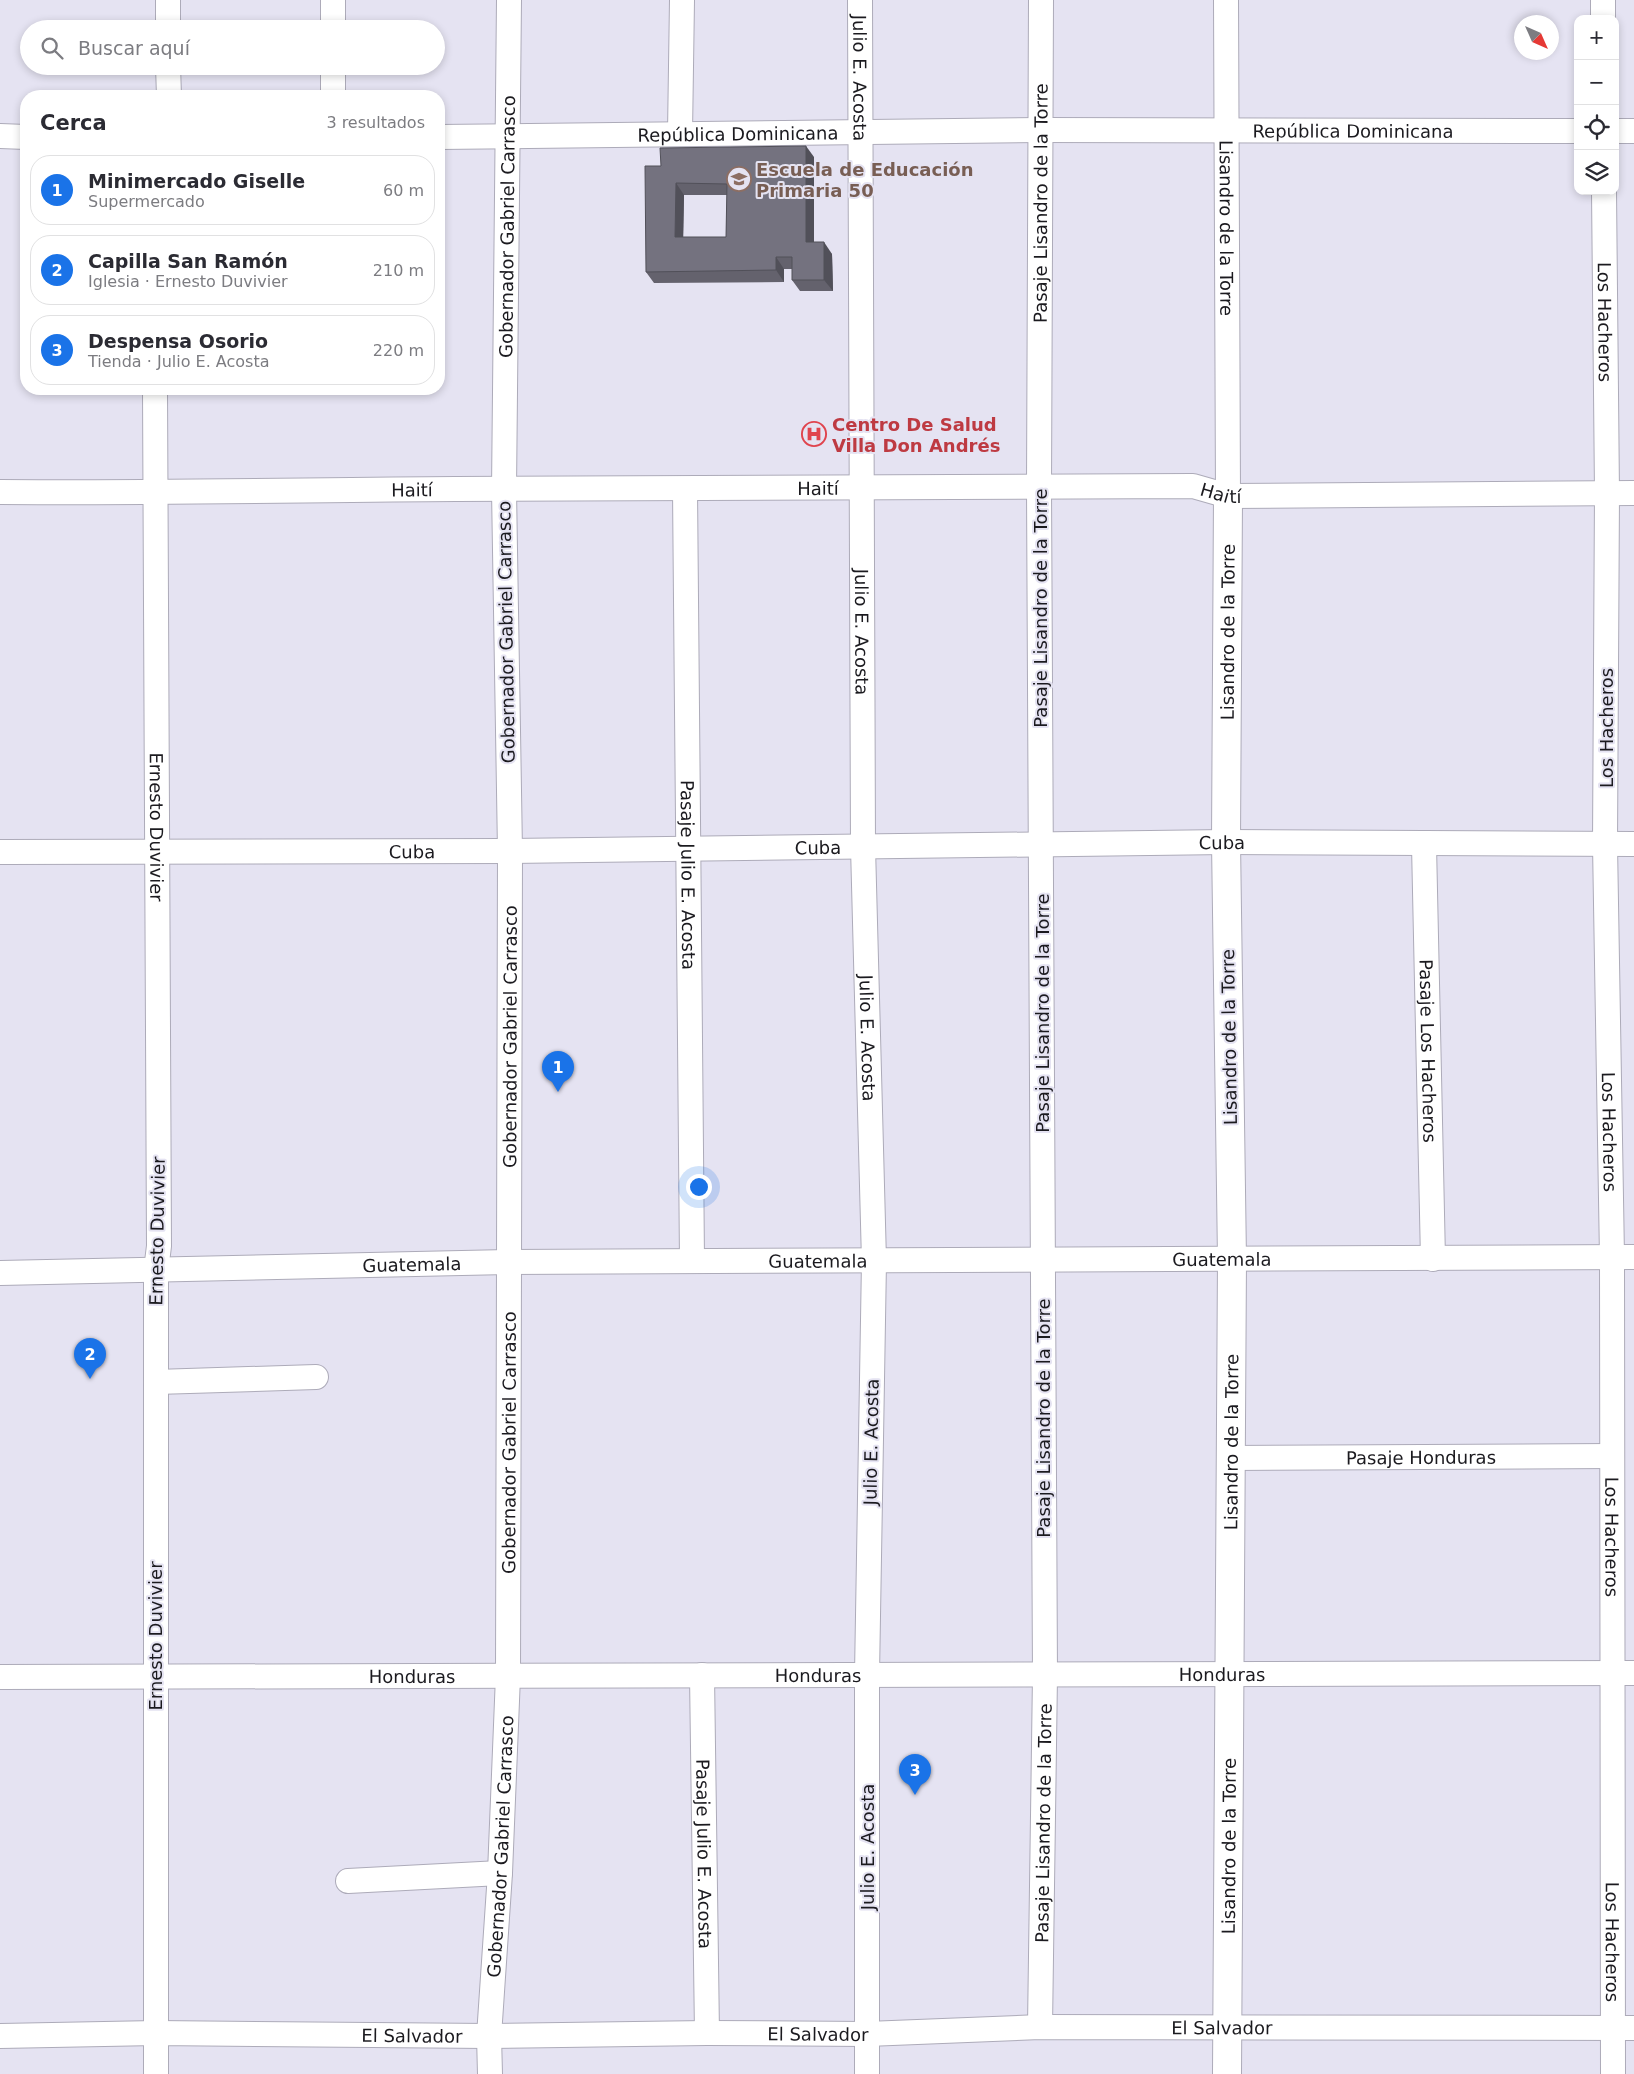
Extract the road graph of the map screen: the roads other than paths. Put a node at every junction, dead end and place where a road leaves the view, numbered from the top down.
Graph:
1 (168, 0) edge
2 (333, 0) edge
3 (509, 0) edge
4 (682, 0) edge
5 (860, 0) edge
6 (1041, 0) edge
7 (1226, 0) edge
8 (1603, 0) edge
9 (1603, 15) edge
10 (168, 20) edge
11 (333, 20) edge
12 (168, 75) edge
13 (333, 75) edge
14 (168, 90) edge
15 (333, 90) edge
16 (1041, 130) junction
17 (1226, 130) junction
18 (1574, 131) edge
19 (1619, 131) edge
20 (1634, 131) edge
21 (860, 132) junction
22 (680, 133) junction
23 (0, 136) edge
24 (20, 136) edge
25 (445, 137) edge
26 (508, 137) junction
27 (1604, 195) edge
28 (155, 395) edge
29 (1039, 488) junction
30 (685, 489) junction
31 (504, 490) junction
32 (863, 490) junction
33 (0, 492) edge
34 (155, 492) junction
35 (1607, 493) junction
36 (1634, 493) edge
37 (1228, 496) junction
38 (1226, 842) junction
39 (1605, 844) junction
40 (1634, 844) edge
41 (1424, 845) junction
42 (1042, 846) junction
43 (862, 847) junction
44 (688, 848) junction
45 (157, 851) junction
46 (510, 851) junction
47 (0, 852) edge
48 (1623, 1257) edge
49 (1232, 1259) junction
50 (1433, 1259) junction
51 (1042, 1260) junction
52 (692, 1261) junction
53 (874, 1261) junction
54 (508, 1262) junction
55 (156, 1270) junction
56 (0, 1273) edge
57 (316, 1378) dead end
58 (156, 1382) junction
59 (1612, 1456) junction
60 (1231, 1458) junction
61 (1623, 1673) edge
62 (1045, 1674) junction
63 (1229, 1674) junction
64 (702, 1675) junction
65 (867, 1675) junction
66 (155, 1676) junction
67 (508, 1676) junction
68 (0, 1677) edge
69 (500, 1873) junction
70 (348, 1881) dead end
71 (1040, 2027) junction
72 (1228, 2027) junction
73 (1624, 2028) edge
74 (707, 2032) junction
75 (156, 2033) junction
76 (867, 2034) junction
77 (0, 2036) edge
78 (489, 2036) junction
79 (156, 2074) edge
80 (490, 2074) edge
81 (867, 2074) edge
82 (1227, 2074) edge
83 (1613, 2074) edge

1 - 10 street
2 - 11 street
3 - 26 street, Gobernador Gabriel Carrasco
4 - 22 street
5 - 21 street, Julio E. Acosta
6 - 16 street, Pasaje Lisandro de la Torre
7 - 17 street, Lisandro de la Torre
8 - 9 street
12 - 14 street
13 - 15 street
16 - 17 street, República Dominicana
16 - 21 street, República Dominicana
16 - 29 street, Pasaje Lisandro de la Torre
17 - 18 street, República Dominicana
17 - 37 street, Lisandro de la Torre
19 - 20 street
21 - 22 street, República Dominicana
21 - 32 street, Julio E. Acosta
22 - 26 street, República Dominicana
23 - 24 street
25 - 26 street, República Dominicana
26 - 31 street, Gobernador Gabriel Carrasco
27 - 35 street, Los Hacheros
28 - 34 street, Ernesto Duvivier
29 - 32 street, Haití
29 - 37 street, Haití
29 - 42 street, Pasaje Lisandro de la Torre
30 - 31 street, Haití
30 - 32 street, Haití
30 - 44 street, Pasaje Julio E. Acosta
31 - 34 street, Haití
31 - 46 street, Gobernador Gabriel Carrasco
32 - 43 street, Julio E. Acosta
33 - 34 street, Haití
34 - 45 street, Ernesto Duvivier
35 - 36 street, Haití
35 - 37 street, Haití
35 - 39 street, Los Hacheros
37 - 38 main road, Lisandro de la Torre
38 - 41 street, Cuba
38 - 42 street, Cuba
38 - 49 main road, Lisandro de la Torre
39 - 40 street, Cuba
39 - 41 street, Cuba
39 - 48 street, Los Hacheros
41 - 50 street, Pasaje Los Hacheros
42 - 43 street, Cuba
42 - 51 street, Pasaje Lisandro de la Torre
43 - 44 street, Cuba
43 - 53 street, Julio E. Acosta
44 - 46 street, Cuba
44 - 52 street, Pasaje Julio E. Acosta
45 - 46 street, Cuba
45 - 47 street, Cuba
45 - 55 street, Ernesto Duvivier
46 - 54 street, Gobernador Gabriel Carrasco
48 - 50 street, Guatemala
48 - 59 street, Los Hacheros
49 - 50 street, Guatemala
49 - 51 street, Guatemala
49 - 60 main road, Lisandro de la Torre
51 - 53 street, Guatemala
51 - 62 street, Pasaje Lisandro de la Torre
52 - 53 street, Guatemala
52 - 54 street, Guatemala
53 - 65 street, Julio E. Acosta
54 - 55 street, Guatemala
54 - 67 street, Gobernador Gabriel Carrasco
55 - 56 street, Guatemala
55 - 58 street, Ernesto Duvivier
57 - 58 street
58 - 66 street, Ernesto Duvivier
59 - 60 street, Pasaje Honduras
59 - 61 street, Los Hacheros
60 - 63 main road, Lisandro de la Torre
61 - 63 street, Honduras
61 - 73 street, Los Hacheros
62 - 63 street, Honduras
62 - 65 street, Honduras
62 - 71 street, Pasaje Lisandro de la Torre
63 - 72 main road, Lisandro de la Torre
64 - 65 street, Honduras
64 - 67 street, Honduras
64 - 74 street, Pasaje Julio E. Acosta
65 - 76 street, Julio E. Acosta
66 - 67 street, Honduras
66 - 68 street, Honduras
66 - 75 street, Ernesto Duvivier
67 - 69 street, Gobernador Gabriel Carrasco
69 - 70 street
69 - 78 street, Gobernador Gabriel Carrasco
71 - 72 street, El Salvador
71 - 76 street, El Salvador
72 - 73 street, El Salvador
72 - 82 main road, Lisandro de la Torre
73 - 83 street, Los Hacheros
74 - 76 street, El Salvador
74 - 78 street, El Salvador
75 - 77 street, El Salvador
75 - 78 street, El Salvador
75 - 79 street, Ernesto Duvivier
76 - 81 street, Julio E. Acosta
78 - 80 street, Gobernador Gabriel Carrasco

